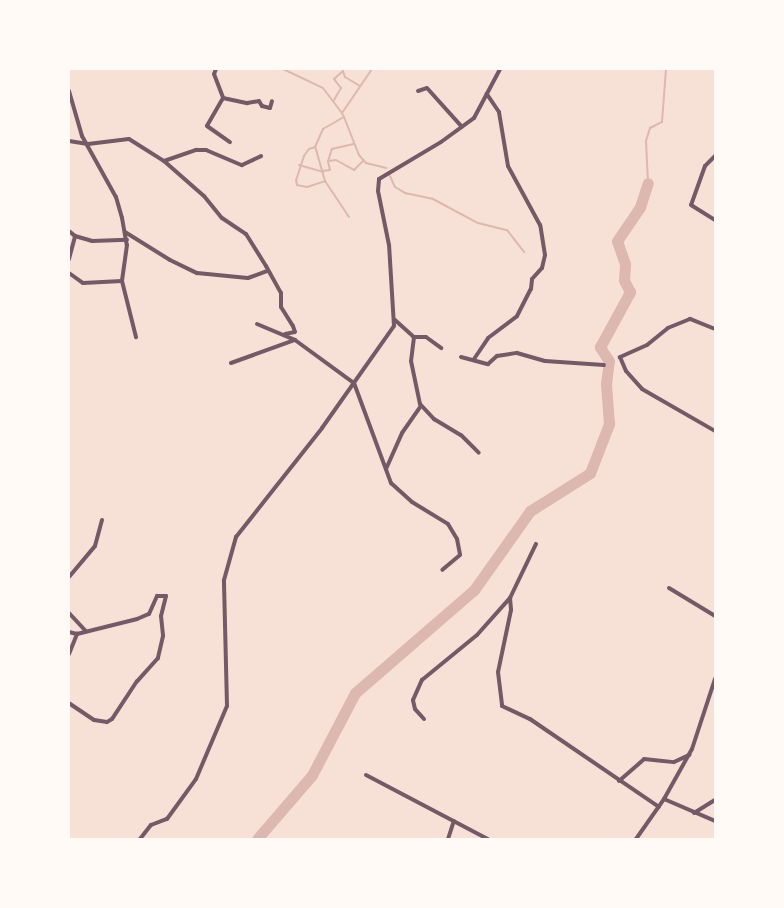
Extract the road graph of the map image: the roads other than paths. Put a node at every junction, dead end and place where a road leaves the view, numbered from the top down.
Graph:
1 (216, 69) edge
2 (500, 69) edge
3 (69, 90) edge
4 (418, 91) dead end
5 (487, 94) junction
6 (223, 98) junction
7 (272, 101) dead end
8 (462, 127) junction
9 (69, 142) edge
10 (230, 142) dead end
11 (88, 144) junction
12 (261, 156) dead end
13 (715, 156) edge
14 (164, 161) junction
15 (715, 220) edge
16 (69, 231) edge
17 (125, 232) junction
18 (75, 236) junction
19 (127, 240) junction
20 (69, 259) edge
21 (267, 271) junction
22 (69, 273) edge
23 (122, 281) junction
24 (395, 320) junction
25 (257, 324) dead end
26 (715, 329) edge
27 (285, 334) junction
28 (136, 337) dead end
29 (414, 337) junction
30 (295, 340) junction
31 (441, 348) dead end
32 (461, 357) dead end
33 (474, 359) junction
34 (230, 363) dead end
35 (604, 365) dead end
36 (354, 383) junction
37 (421, 406) junction
38 (715, 431) edge
39 (479, 452) dead end
40 (386, 469) junction
41 (102, 520) dead end
42 (536, 544) dead end
43 (442, 570) dead end
44 (69, 577) edge
45 (669, 588) dead end
46 (510, 598) junction
47 (69, 613) edge
48 (715, 616) edge
49 (69, 632) edge
50 (86, 632) junction
51 (77, 634) junction
52 (69, 654) edge
53 (715, 680) edge
54 (69, 703) edge
55 (424, 719) dead end
56 (689, 755) junction
57 (366, 775) dead end
58 (619, 780) junction
59 (664, 799) junction
60 (715, 800) edge
61 (659, 806) junction
62 (694, 813) junction
63 (715, 821) edge
64 (454, 822) junction
65 (140, 839) edge
66 (448, 839) edge
67 (488, 839) edge
68 (636, 839) edge

1 - 6 street
2 - 5 street
3 - 11 street
4 - 8 street
5 - 8 street
5 - 33 street
6 - 7 street
6 - 10 street
8 - 24 street
9 - 11 street
11 - 14 street
11 - 17 street
12 - 14 street
13 - 15 street
14 - 21 street
16 - 18 street
17 - 19 street
17 - 21 street
18 - 19 street
18 - 20 street
19 - 23 street
21 - 27 street
22 - 23 street
23 - 28 street
24 - 29 street
24 - 36 street
25 - 27 street
26 - 38 street
27 - 30 street
29 - 31 street
29 - 37 street
30 - 34 street
30 - 36 street
32 - 33 street
33 - 35 street
36 - 40 street
36 - 65 street
37 - 39 street
37 - 40 street
40 - 43 street
41 - 44 street
42 - 46 street
45 - 48 street
46 - 55 street
46 - 58 street
47 - 50 street
49 - 51 street
50 - 51 street
50 - 54 street
51 - 52 street
53 - 56 street
56 - 58 street
56 - 59 street
57 - 64 street
58 - 61 street
59 - 61 street
59 - 62 street
60 - 62 street
61 - 68 street
62 - 63 street
64 - 66 street
64 - 67 street

